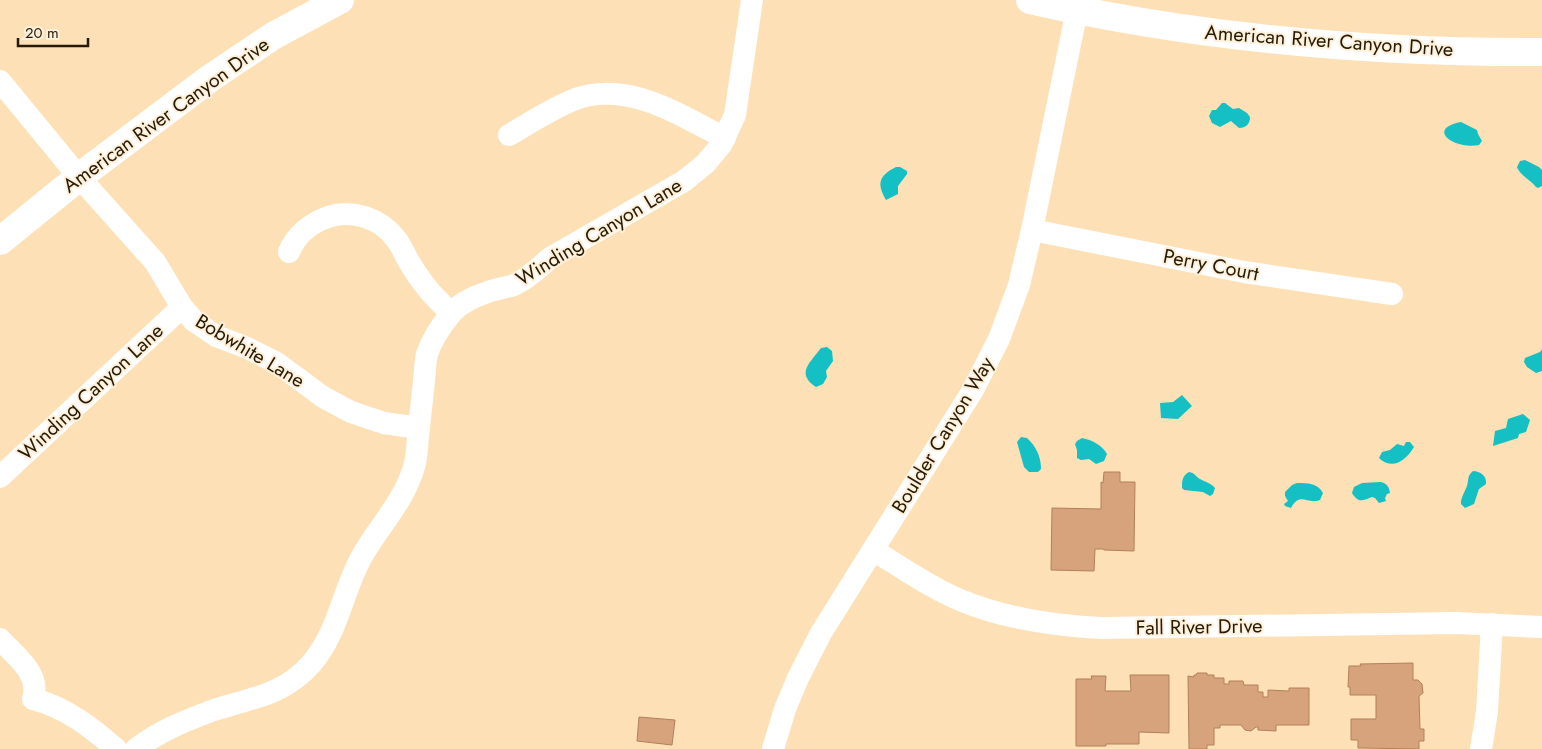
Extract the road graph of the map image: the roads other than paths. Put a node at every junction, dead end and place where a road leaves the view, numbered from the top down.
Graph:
1 (340, 0) edge
2 (752, 0) edge
3 (1030, 0) edge
4 (1076, 10) junction
5 (1542, 52) edge
6 (0, 81) edge
7 (509, 135) dead end
8 (725, 138) junction
9 (79, 177) junction
10 (1032, 230) junction
11 (0, 241) edge
12 (289, 252) dead end
13 (1392, 294) dead end
14 (182, 307) junction
15 (451, 313) junction
16 (419, 428) junction
17 (0, 477) edge
18 (873, 550) junction
19 (1492, 624) junction
20 (1542, 626) edge
21 (0, 639) edge
22 (116, 749) edge
23 (136, 749) edge
24 (772, 749) edge
25 (1481, 749) edge

1 - 9 main road, American River Canyon Drive
2 - 8 street, Winding Canyon Lane
3 - 4 main road, American River Canyon Drive
4 - 5 main road, American River Canyon Drive
4 - 10 street, Boulder Canyon Way
6 - 9 street, Bobwhite Lane
7 - 8 street
8 - 15 street, Winding Canyon Lane
9 - 11 main road, American River Canyon Drive
9 - 14 street, Bobwhite Lane
10 - 13 street, Perry Court
10 - 18 street, Boulder Canyon Way
12 - 15 street
14 - 16 street, Bobwhite Lane
14 - 17 street, Winding Canyon Lane
15 - 16 street, Winding Canyon Lane
16 - 23 street, Winding Canyon Lane
18 - 19 street, Fall River Drive
18 - 24 street, Boulder Canyon Way
19 - 20 street, Fall River Drive
19 - 25 street
21 - 22 street

